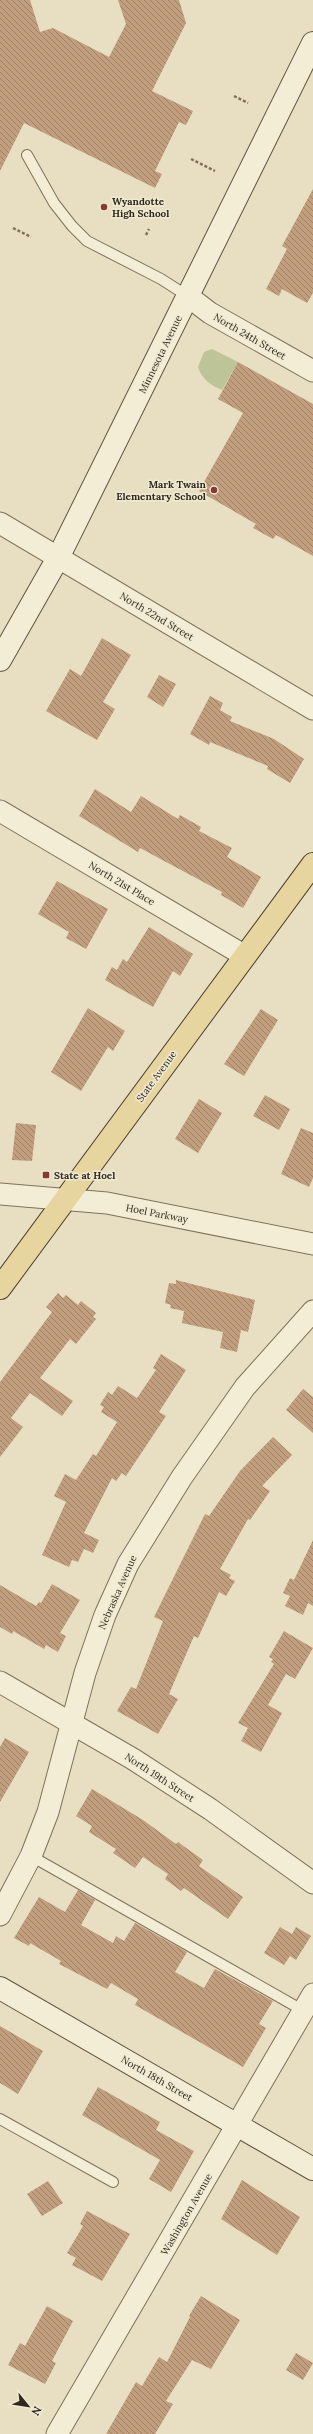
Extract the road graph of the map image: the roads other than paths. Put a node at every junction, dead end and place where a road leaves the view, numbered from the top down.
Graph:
1 (313, 43) edge
2 (27, 154) dead end
3 (189, 296) junction
4 (313, 372) edge
5 (0, 523) edge
6 (58, 558) junction
7 (0, 660) edge
8 (313, 709) edge
9 (0, 811) edge
10 (310, 874) edge
11 (245, 956) junction
12 (0, 1194) edge
13 (66, 1200) junction
14 (313, 1244) edge
15 (0, 1288) edge
16 (313, 1311) edge
17 (0, 1682) edge
18 (72, 1724) junction
19 (31, 1856) junction
20 (313, 1883) edge
21 (0, 1915) edge
22 (0, 1988) edge
23 (309, 2002) edge
24 (0, 2119) edge
25 (238, 2125) junction
26 (313, 2169) edge
27 (113, 2182) dead end
28 (57, 2434) edge

1 - 3 main road, Minnesota Avenue
2 - 3 lane
3 - 4 street, North 24th Street
3 - 6 main road, Minnesota Avenue
5 - 6 street, North 22nd Street
6 - 7 main road, Minnesota Avenue
6 - 8 street, North 22nd Street
9 - 11 street, North 21st Place
10 - 11 main road, State Avenue
11 - 13 main road, State Avenue
12 - 13 street, Hoel Parkway
13 - 14 street, Hoel Parkway
13 - 15 main road, State Avenue
16 - 18 street, Nebraska Avenue
17 - 18 street, North 19th Street
18 - 19 street, Nebraska Avenue
18 - 20 street, North 19th Street
19 - 21 street, Nebraska Avenue
19 - 23 lane
22 - 25 main road, North 18th Street
23 - 25 street, Washington Avenue
24 - 27 lane
25 - 26 main road, North 18th Street
25 - 28 street, Washington Avenue

